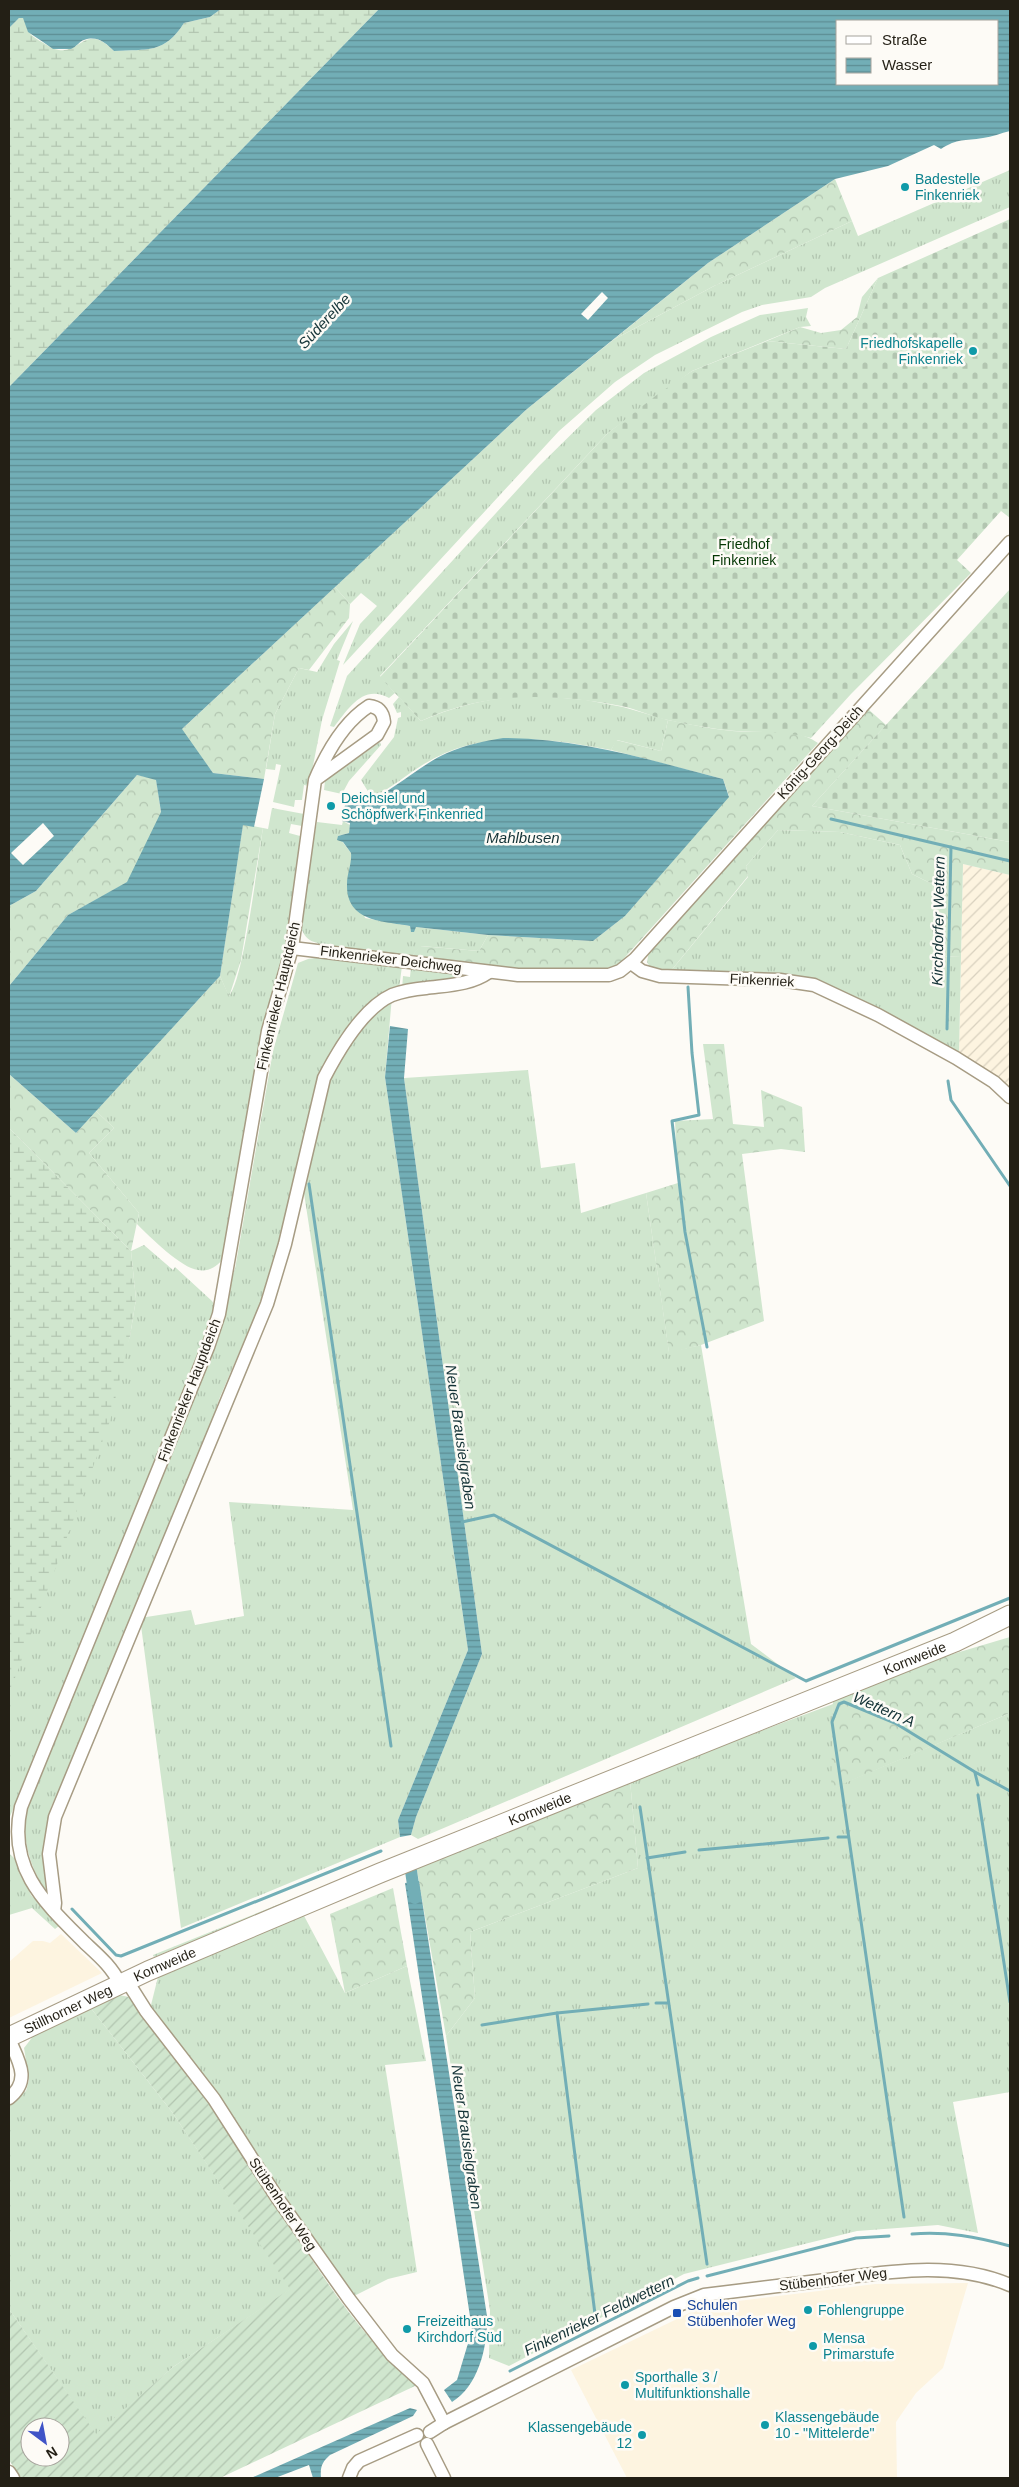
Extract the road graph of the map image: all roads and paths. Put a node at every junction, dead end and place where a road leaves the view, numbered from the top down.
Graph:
1 (1010, 542) edge
2 (316, 780) junction
3 (292, 948) junction
4 (631, 963) junction
5 (489, 972) junction
6 (1010, 1097) edge
7 (1010, 1616) edge
8 (1010, 1627) edge
9 (955, 1642) junction
10 (54, 1911) junction
11 (123, 1982) junction
12 (9, 2038) edge
13 (9, 2098) edge
14 (1010, 2285) edge
15 (444, 2423) junction
16 (425, 2437) junction
17 (9, 2472) edge
18 (13, 2478) edge
19 (349, 2478) edge
20 (444, 2478) edge

1 - 4 street, König-Georg-Deich
2 - 2 street, Finkenrieker Hauptdeich
2 - 3 street, Finkenrieker Hauptdeich
3 - 5 street, Finkenrieker Deichweg
3 - 10 street, Finkenrieker Hauptdeich
4 - 5 street
4 - 6 street, Finkenriek
5 - 10 street
7 - 9 main road, Kornweide
8 - 9 main road, Kornweide
9 - 11 main road, Kornweide
10 - 11 street, Finkenrieker Hauptdeich
11 - 12 main road, Stillhorner Weg
11 - 15 street, Stübenhofer Weg
12 - 13 street
14 - 15 street, Stübenhofer Weg
15 - 16 street, Stübenhofer Weg
16 - 19 street, Stübenhofer Weg
16 - 20 street
17 - 18 street

